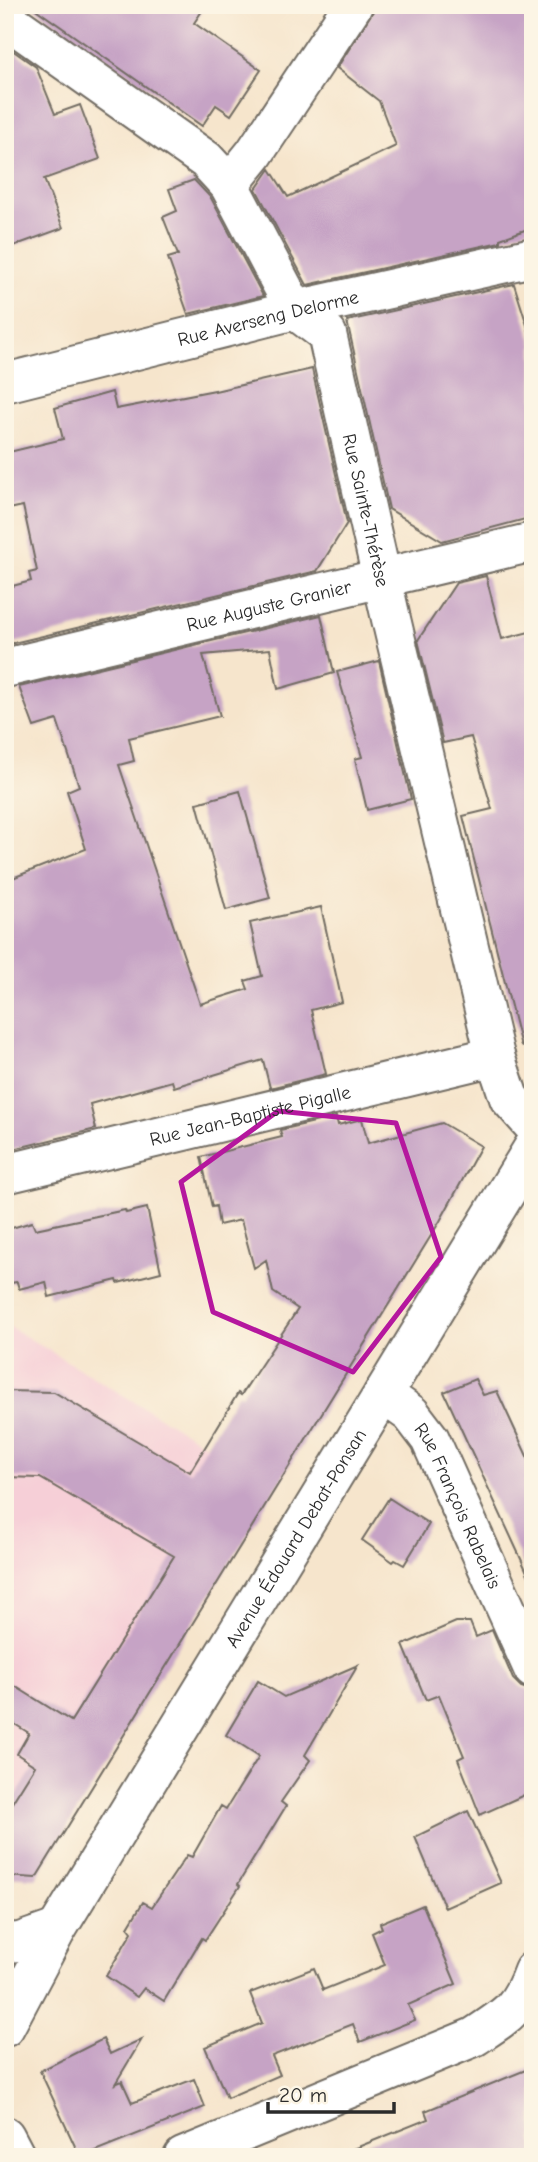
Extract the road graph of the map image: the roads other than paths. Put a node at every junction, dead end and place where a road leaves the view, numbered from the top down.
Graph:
1 (354, 5) edge
2 (5, 18) edge
3 (229, 185) junction
4 (533, 257) edge
5 (295, 310) junction
6 (5, 383) edge
7 (533, 542) edge
8 (382, 576) junction
9 (5, 668) edge
10 (495, 1056) junction
11 (533, 1125) edge
12 (533, 1148) edge
13 (5, 1174) edge
14 (383, 1394) junction
15 (533, 1669) edge
16 (57, 1929) junction
17 (5, 1942) edge
18 (533, 1971) edge
19 (5, 2027) edge
20 (5, 2136) edge
21 (16, 2157) edge
22 (183, 2157) edge

1 - 3 street
2 - 3 street, Rue Sainte-Thérèse
3 - 5 street, Rue Sainte-Thérèse
4 - 5 street, Rue Averseng Delorme
5 - 6 street, Rue Averseng Delorme
5 - 8 street, Rue Sainte-Thérèse
7 - 8 street, Rue Auguste Granier
8 - 9 street, Rue Auguste Granier
8 - 10 street, Rue Sainte-Thérèse
10 - 11 street, Rue Sainte-Thérèse
10 - 13 street, Rue Jean-Baptiste Pigalle
12 - 14 street, Avenue Édouard Debat-Ponsan
14 - 15 street, Rue François Rabelais
14 - 16 street, Avenue Édouard Debat-Ponsan
16 - 17 street
16 - 19 street, Avenue Édouard Debat-Ponsan
18 - 22 street
20 - 21 street

